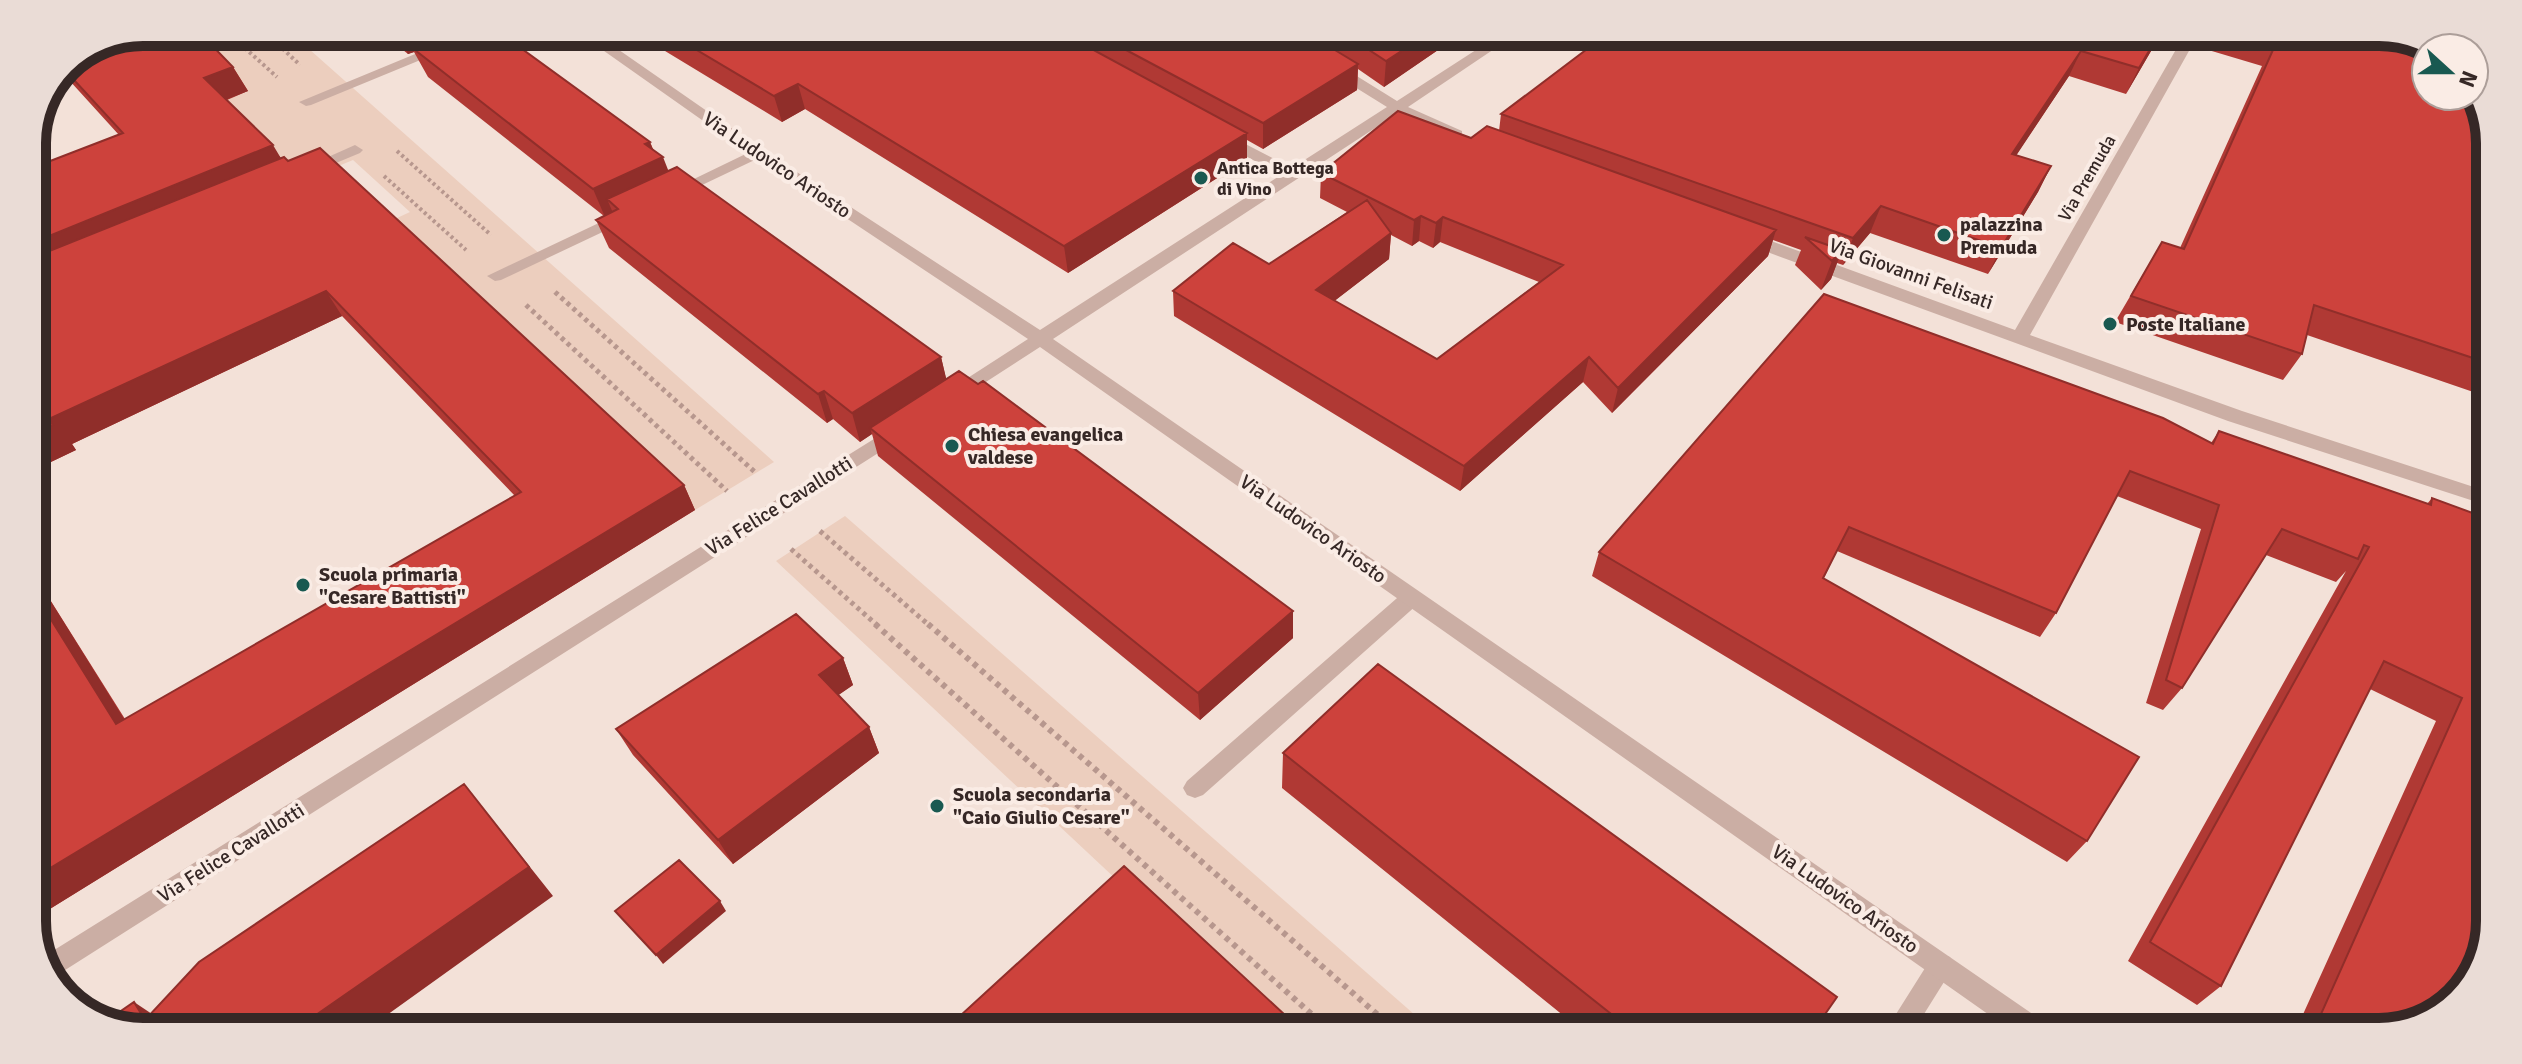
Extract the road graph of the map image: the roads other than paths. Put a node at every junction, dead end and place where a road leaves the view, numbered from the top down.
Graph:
1 (446, 46) edge
2 (604, 46) edge
3 (1491, 46) edge
4 (2185, 46) edge
5 (1317, 54) edge
6 (306, 102) dead end
7 (1398, 108) junction
8 (1210, 131) edge
9 (1480, 142) edge
10 (355, 150) dead end
11 (758, 153) junction
12 (296, 175) edge
13 (1294, 176) junction
14 (1735, 234) edge
15 (495, 276) dead end
16 (2020, 337) junction
17 (1041, 339) junction
18 (2476, 495) edge
19 (1411, 598) junction
20 (1195, 788) dead end
21 (56, 963) edge
22 (1941, 966) junction
23 (1907, 1018) edge
24 (2016, 1018) edge

1 - 6 street
2 - 11 street, Via Ludovico Ariosto
3 - 7 street, Via Felice Cavallotti
4 - 16 street, Via Premuda
5 - 7 street
7 - 9 street
7 - 13 street, Via Felice Cavallotti
8 - 13 street
10 - 12 street
11 - 15 street
11 - 17 street, Via Ludovico Ariosto
13 - 17 street, Via Felice Cavallotti
14 - 16 street, Via Giovanni Felisati
16 - 18 street, Via Giovanni Felisati
17 - 19 street, Via Ludovico Ariosto
17 - 21 street, Via Felice Cavallotti
19 - 20 street
19 - 22 street, Via Ludovico Ariosto
22 - 23 street
22 - 24 street, Via Ludovico Ariosto

